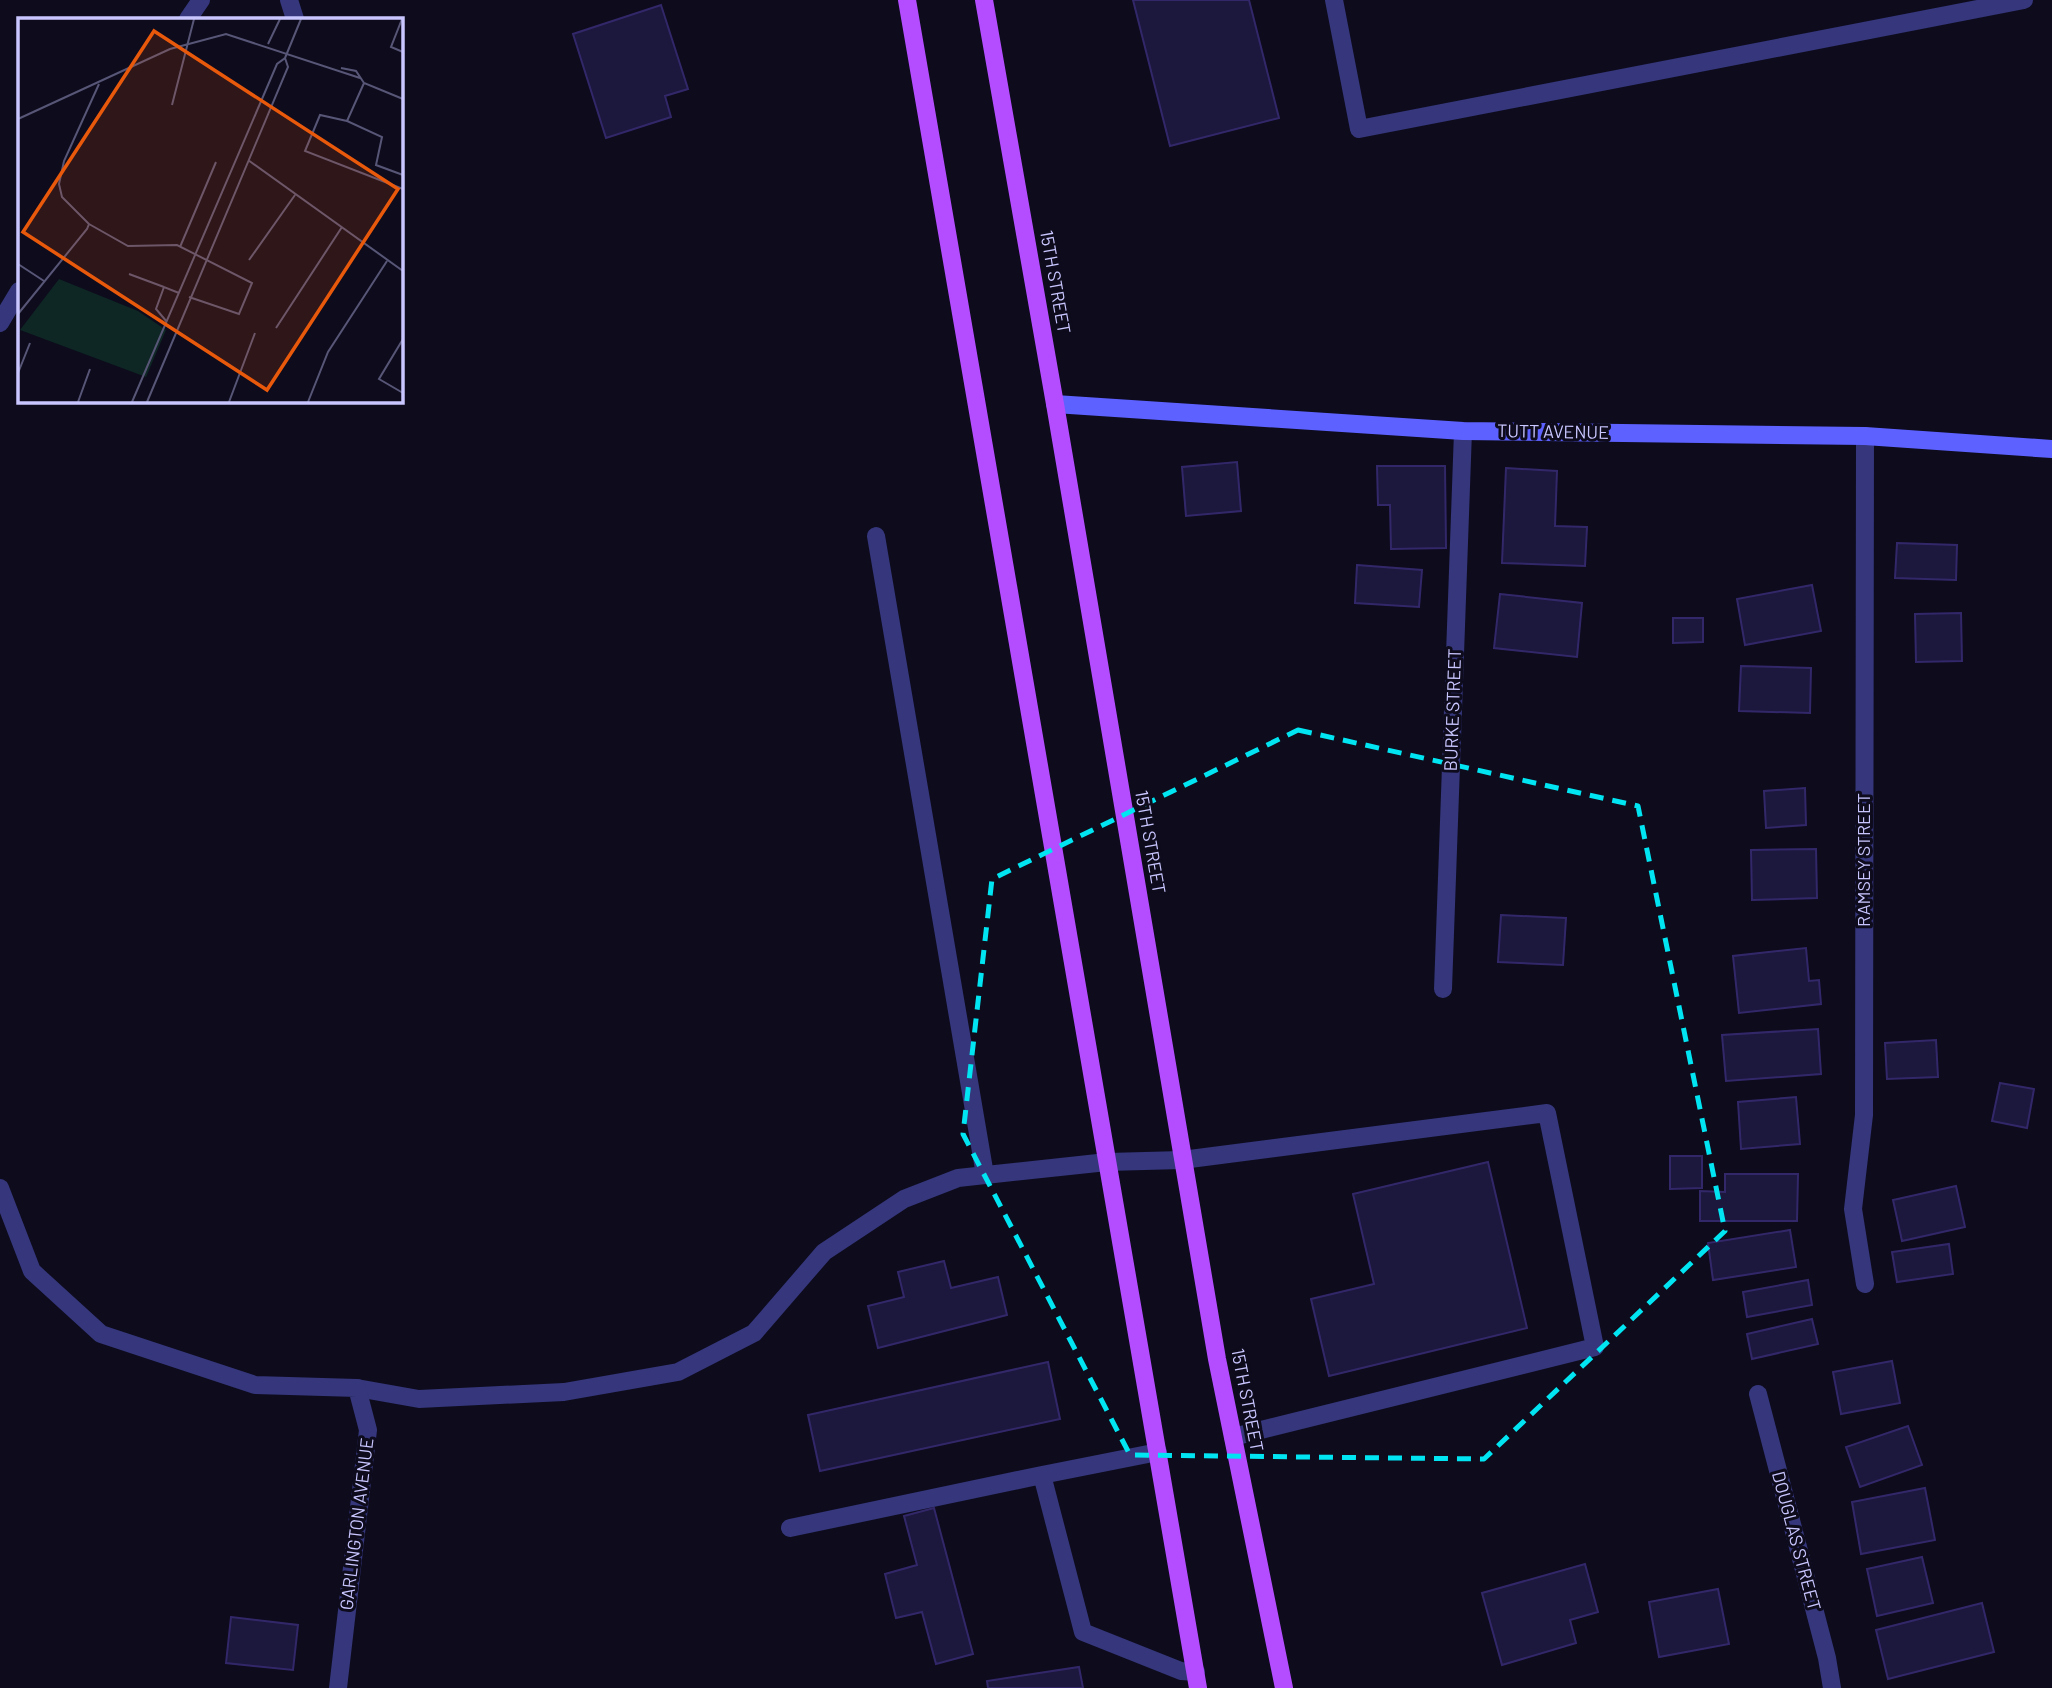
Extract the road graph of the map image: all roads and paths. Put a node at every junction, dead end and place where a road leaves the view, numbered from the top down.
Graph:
1 (201, 0) edge
2 (289, 0) edge
3 (907, 0) edge
4 (984, 0) edge
5 (1334, 0) edge
6 (2024, 0) edge
7 (188, 18) edge
8 (295, 18) edge
9 (18, 293) edge
10 (0, 323) edge
11 (1055, 404) junction
12 (1463, 431) junction
13 (1865, 436) junction
14 (2052, 449) edge
15 (876, 536) dead end
16 (1443, 989) dead end
17 (1182, 1160) junction
18 (1107, 1162) junction
19 (985, 1175) junction
20 (0, 1188) edge
21 (1865, 1284) dead end
22 (357, 1388) junction
23 (1758, 1394) dead end
24 (1233, 1437) junction
25 (1157, 1452) junction
26 (1042, 1475) junction
27 (790, 1528) dead end
28 (1197, 1680) edge
29 (338, 1688) edge
30 (1284, 1688) edge
31 (1832, 1688) edge

1 - 7 street
2 - 8 street
3 - 18 main road
4 - 11 main road, 15TH STREET
5 - 6 street
9 - 10 street
11 - 12 street, TUTT AVENUE
11 - 17 main road, 15TH STREET
12 - 13 street, TUTT AVENUE
12 - 16 street, BURKE STREET
13 - 14 street, TUTT AVENUE
13 - 21 street, RAMSEY STREET
15 - 19 street
17 - 18 street
17 - 24 main road, 15TH STREET
17 - 24 street
18 - 19 street
18 - 25 main road
19 - 22 street
20 - 22 street
22 - 29 street, GARLINGTON AVENUE
23 - 31 street, DOUGLAS STREET
24 - 30 main road, 15TH STREET
25 - 26 street
25 - 28 main road
26 - 27 street
26 - 28 street

